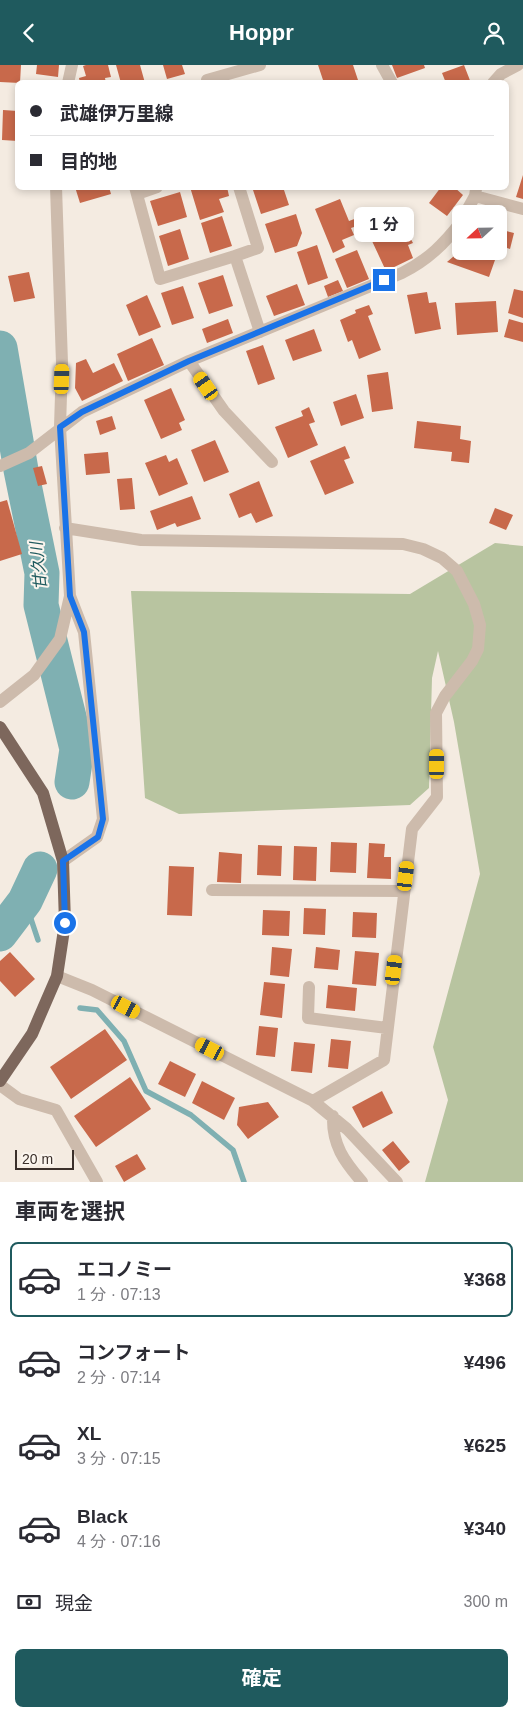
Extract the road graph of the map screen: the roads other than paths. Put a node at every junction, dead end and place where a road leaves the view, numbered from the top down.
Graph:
1 (72, 65) edge
2 (260, 65) edge
3 (382, 65) edge
4 (518, 65) edge
5 (69, 80) edge
6 (211, 80) edge
7 (390, 80) edge
8 (496, 80) edge
9 (56, 190) edge
10 (240, 190) edge
11 (136, 191) edge
12 (476, 192) edge
13 (470, 205) edge
14 (523, 209) edge
15 (452, 233) edge
16 (235, 256) junction
17 (260, 332) junction
18 (189, 361) junction
19 (60, 427) junction
20 (272, 463) dead end
21 (4, 465) edge
22 (65, 527) junction
23 (70, 596) junction
24 (0, 702) edge
25 (0, 727) edge
26 (63, 861) junction
27 (212, 890) dead end
28 (404, 891) junction
29 (57, 976) junction
30 (310, 987) dead end
31 (387, 1029) junction
32 (0, 1083) edge
33 (313, 1101) junction
34 (333, 1116) junction
35 (97, 1182) edge
36 (362, 1182) edge
37 (396, 1182) edge

1 - 5 street
2 - 6 street
3 - 7 street
4 - 8 street
9 - 19 street
10 - 16 street
11 - 16 street
12 - 13 street
12 - 14 street
15 - 17 street
16 - 17 street
17 - 18 street
18 - 19 street
18 - 20 street
19 - 21 street
19 - 22 street
22 - 23 street
22 - 28 street
23 - 24 street
23 - 26 street
25 - 26 main road
26 - 29 main road
27 - 28 street
28 - 31 street
29 - 32 main road
29 - 33 street
30 - 31 street
31 - 33 street
32 - 35 street
33 - 34 street
34 - 36 street
34 - 37 street

